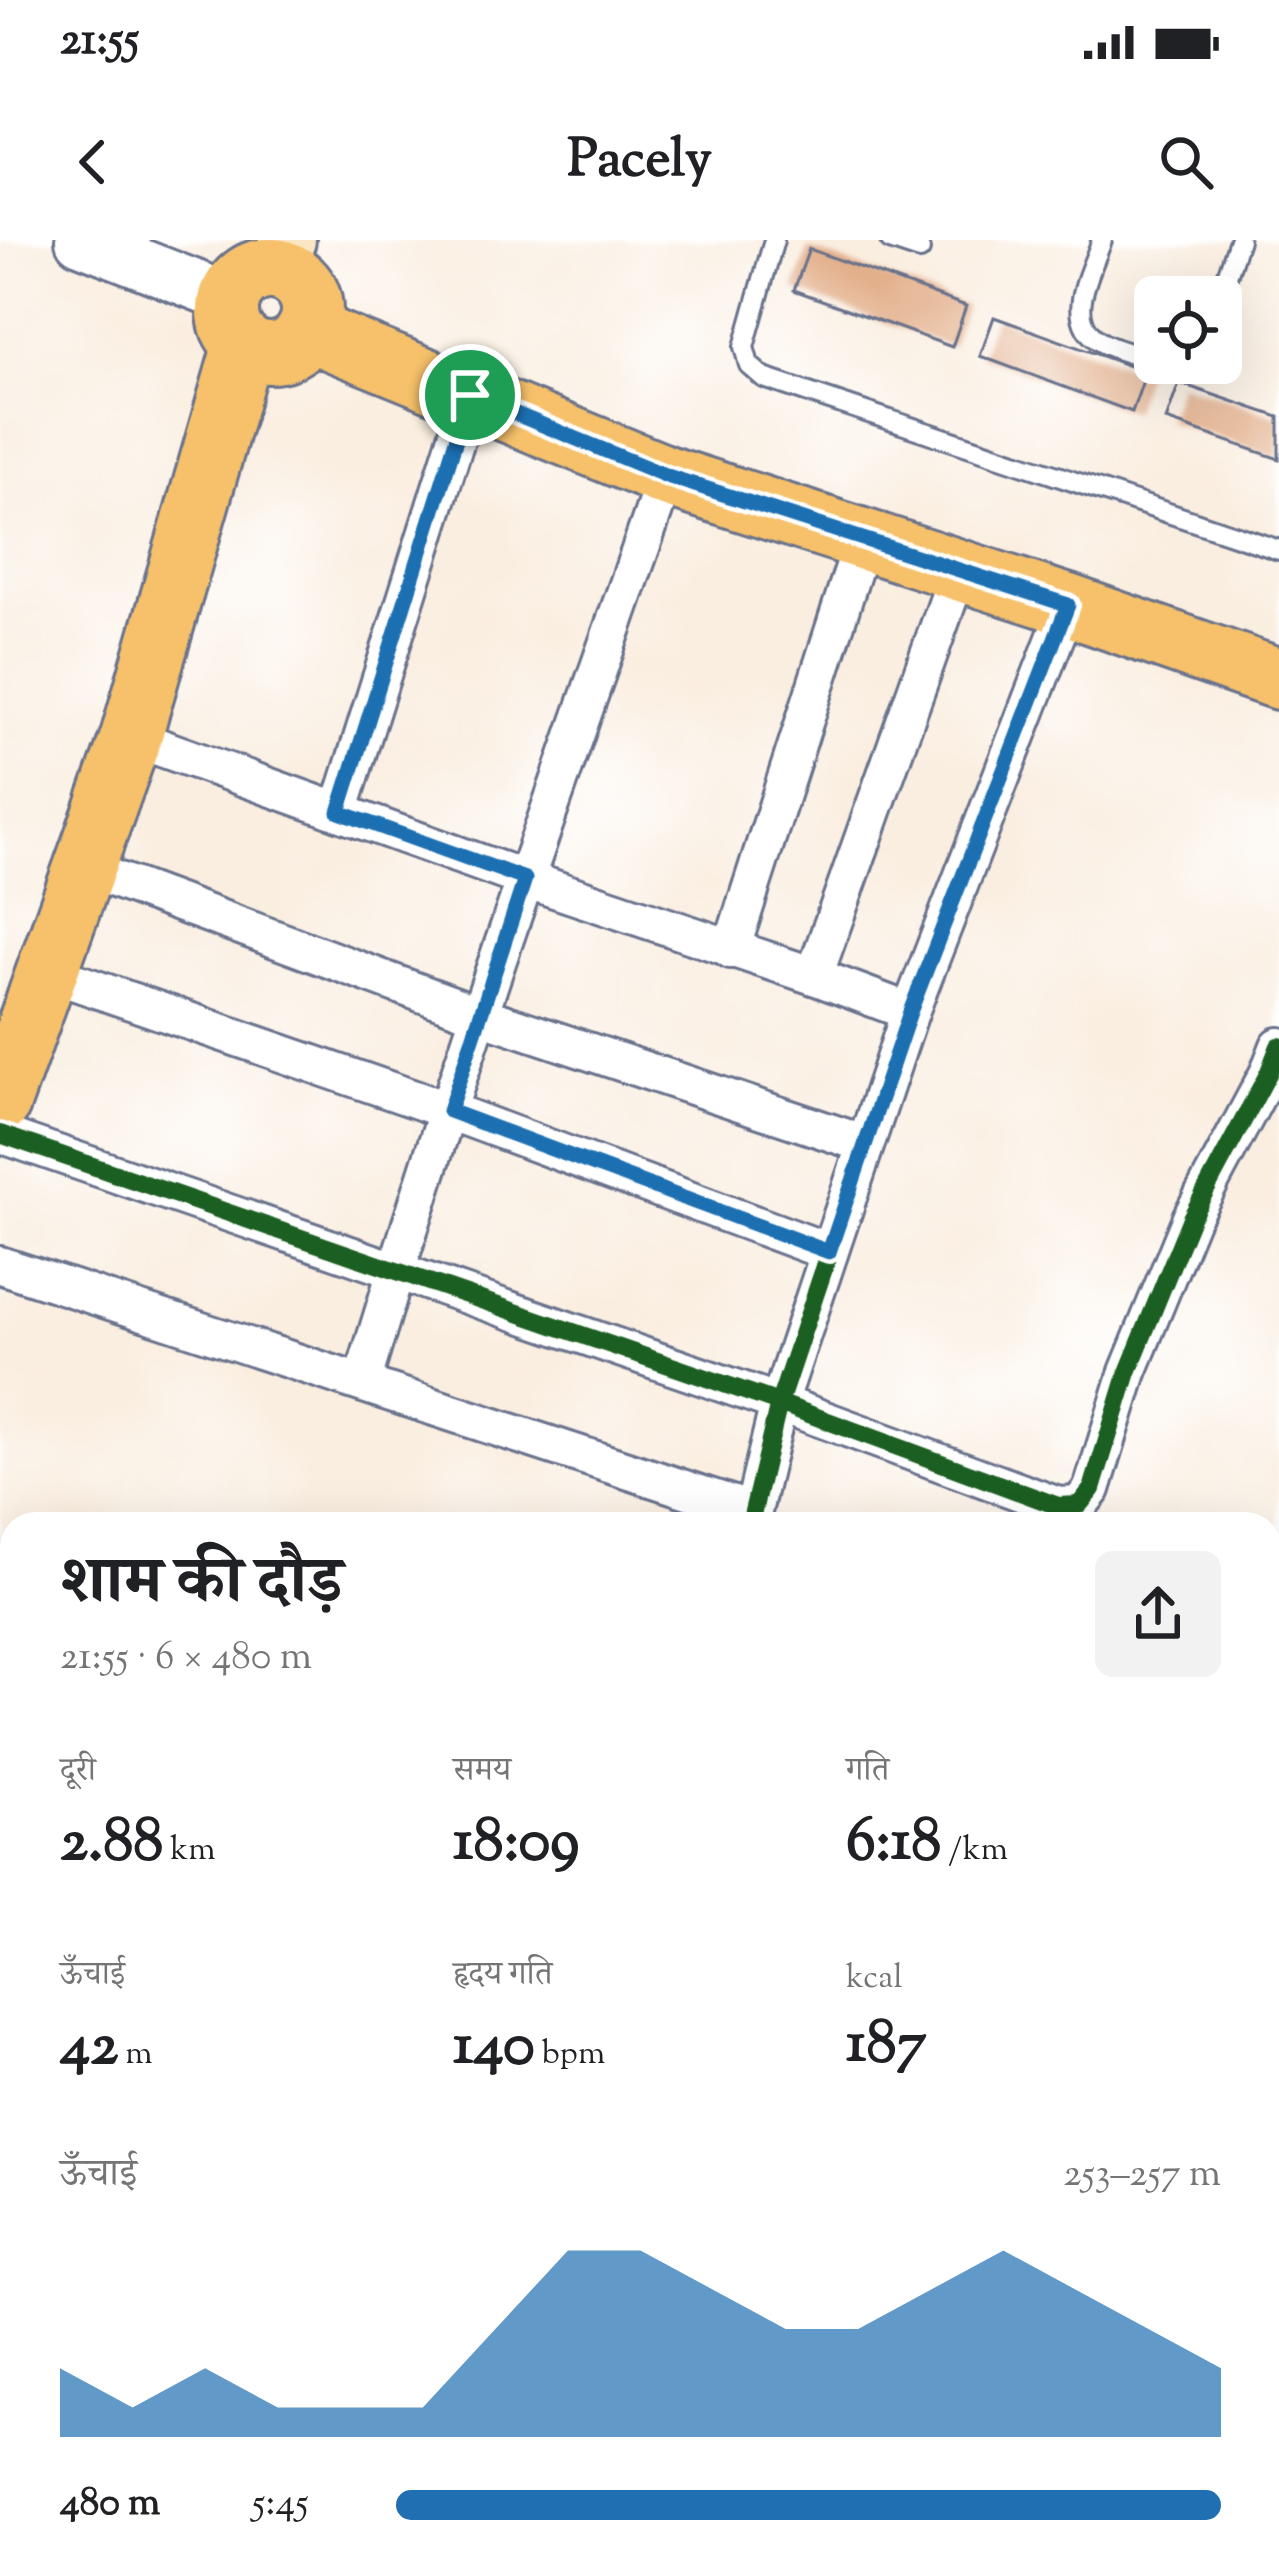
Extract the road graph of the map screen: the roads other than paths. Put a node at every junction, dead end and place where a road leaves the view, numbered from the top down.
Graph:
1 (80, 240) edge
2 (774, 240) edge
3 (890, 240) edge
4 (1102, 240) edge
5 (1239, 240) edge
6 (920, 250) dead end
7 (1227, 276) edge
8 (259, 288) edge
9 (1134, 353) edge
10 (470, 395) junction
11 (667, 476) junction
12 (862, 538) junction
13 (1279, 550) edge
14 (959, 570) junction
15 (1068, 605) junction
16 (1279, 679) edge
17 (131, 737) junction
18 (339, 812) junction
19 (84, 868) junction
20 (525, 879) junction
21 (731, 950) junction
22 (47, 972) junction
23 (814, 976) junction
24 (910, 1012) junction
25 (480, 1015) junction
26 (1279, 1046) edge
27 (0, 1103) edge
28 (449, 1111) junction
29 (0, 1134) edge
30 (865, 1144) junction
31 (829, 1252) junction
32 (0, 1265) edge
33 (395, 1272) junction
34 (362, 1383) junction
35 (779, 1403) junction
36 (736, 1512) edge
37 (752, 1512) edge

1 - 8 street
2 - 13 lane
3 - 6 lane
4 - 9 lane
5 - 7 lane
8 - 10 main road
8 - 17 main road
10 - 11 main road
10 - 18 street
11 - 12 main road
11 - 20 street
12 - 14 main road
12 - 21 street
14 - 15 main road
14 - 23 street
15 - 16 main road
15 - 24 street
17 - 18 street
17 - 19 main road
18 - 20 street
19 - 22 main road
19 - 25 street
20 - 21 street
20 - 25 street
21 - 23 street
22 - 27 main road
22 - 28 street
23 - 24 street
24 - 30 street
25 - 28 street
25 - 30 street
26 - 35 street
28 - 31 street
28 - 33 street
29 - 33 street
30 - 31 street
31 - 35 street
32 - 34 street
33 - 34 street
33 - 35 street
34 - 36 street
35 - 37 street

